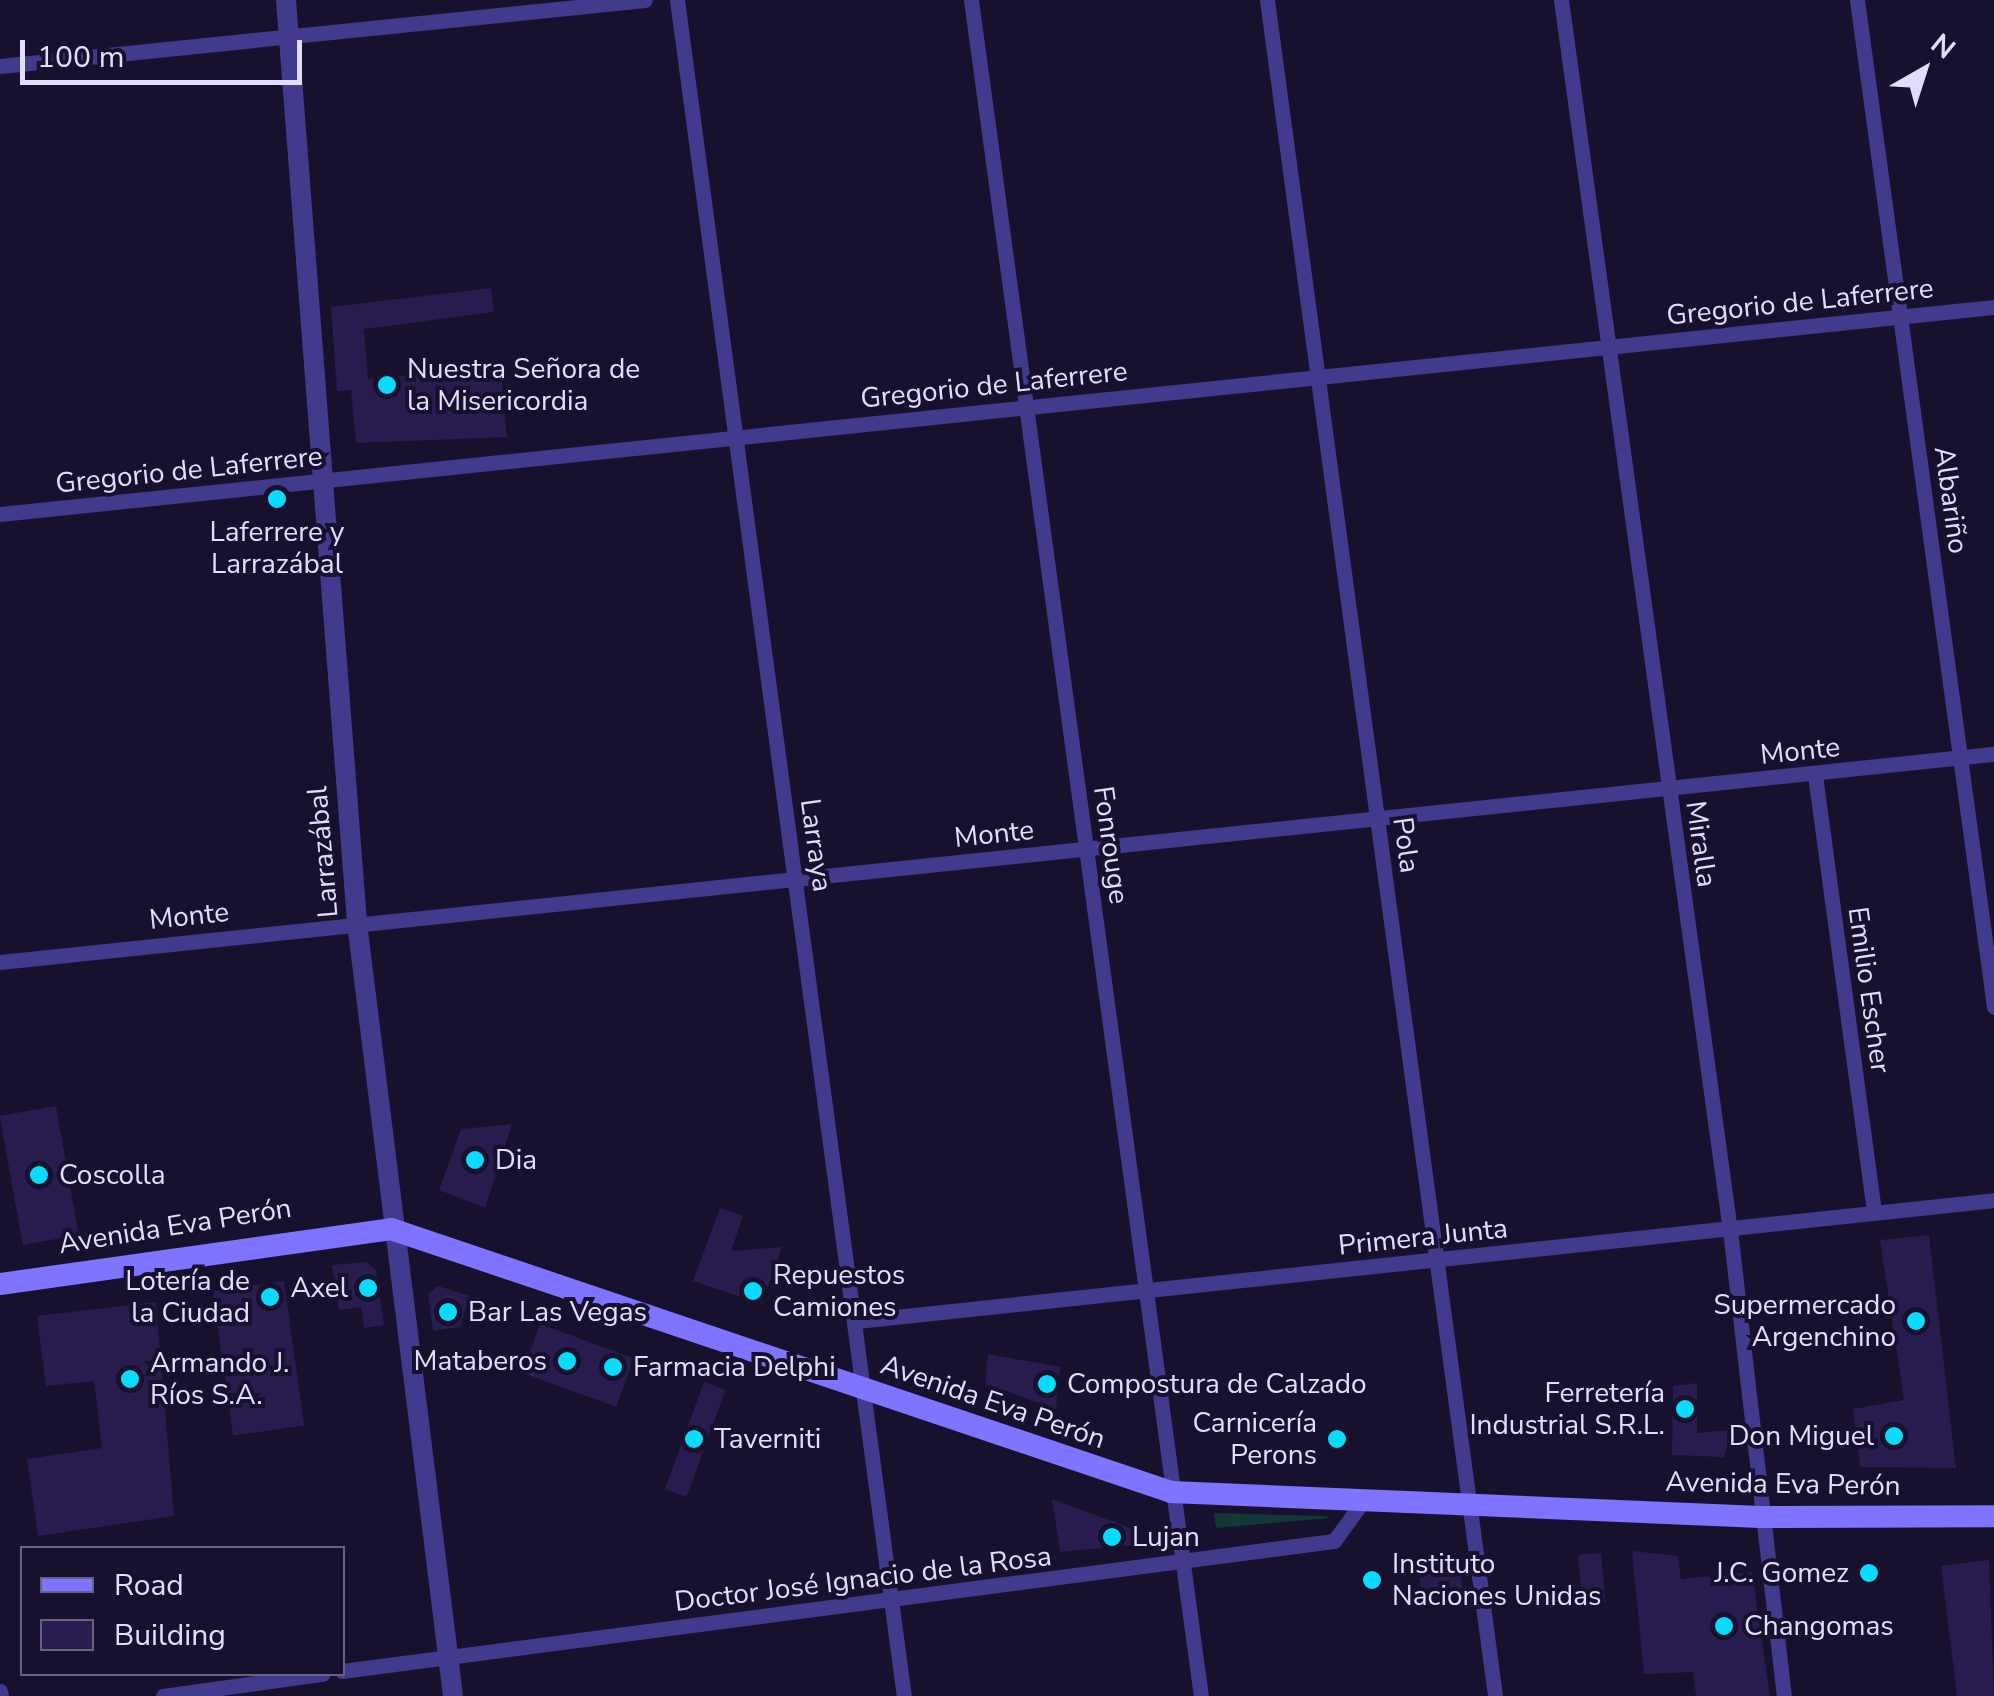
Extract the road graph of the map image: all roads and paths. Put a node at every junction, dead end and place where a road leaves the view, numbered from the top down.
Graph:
1 (286, 0) edge
2 (645, 0) edge
3 (677, 0) edge
4 (971, 0) edge
5 (1266, 0) edge
6 (1561, 0) edge
7 (1857, 0) edge
8 (288, 36) junction
9 (0, 66) edge
10 (1994, 307) edge
11 (1902, 317) junction
12 (1610, 347) junction
13 (1319, 376) junction
14 (1028, 406) junction
15 (737, 438) junction
16 (318, 481) junction
17 (0, 514) edge
18 (1994, 754) edge
19 (1960, 758) junction
20 (1815, 775) junction
21 (1668, 788) junction
22 (1377, 818) junction
23 (1086, 849) junction
24 (796, 880) junction
25 (357, 923) junction
26 (0, 962) edge
27 (1994, 1007) edge
28 (1994, 1200) edge
29 (1874, 1212) junction
30 (391, 1229) junction
31 (1730, 1230) junction
32 (1438, 1261) junction
33 (0, 1284) edge
34 (1147, 1290) junction
35 (858, 1321) junction
36 (866, 1389) junction
37 (1171, 1492) junction
38 (1366, 1497) junction
39 (1472, 1504) junction
40 (1760, 1516) junction
41 (1994, 1516) edge
42 (1185, 1566) junction
43 (892, 1599) junction
44 (448, 1656) junction
45 (345, 1671) edge
46 (308, 1676) edge
47 (163, 1696) edge
48 (453, 1696) edge
49 (904, 1696) edge
50 (1201, 1696) edge
51 (1495, 1696) edge
52 (1784, 1696) edge

1 - 8 street, Larrazábal
2 - 8 street
3 - 15 street, Larraya
4 - 14 street, Fonrouge
5 - 13 street, Pola
6 - 12 street, Miralla
7 - 11 street, Albariño
8 - 9 street
8 - 16 street, Larrazábal
10 - 11 street, Gregorio de Laferrere
11 - 12 street, Gregorio de Laferrere
11 - 19 street, Albariño
12 - 13 street, Gregorio de Laferrere
12 - 21 street, Miralla
13 - 14 street, Gregorio de Laferrere
13 - 22 street, Pola
14 - 15 street, Gregorio de Laferrere
14 - 23 street, Fonrouge
15 - 16 street, Gregorio de Laferrere
15 - 24 street, Larraya
16 - 17 street, Gregorio de Laferrere
16 - 25 street, Larrazábal
18 - 19 street, Monte
19 - 20 street, Monte
19 - 27 street, Albariño
20 - 21 street, Monte
20 - 29 street, Emilio Escher
21 - 22 street, Monte
21 - 31 street, Miralla
22 - 23 street, Monte
22 - 32 street, Pola
23 - 24 street, Monte
23 - 34 street, Fonrouge
24 - 25 street, Monte
24 - 35 street, Larraya
25 - 26 street, Monte
25 - 30 street, Larrazábal
28 - 29 street, Primera Junta
29 - 31 street, Primera Junta
30 - 33 main road, Avenida Eva Perón
30 - 36 main road, Avenida Eva Perón
30 - 44 street, Larrazábal
31 - 32 street, Primera Junta
31 - 40 street, Miralla
32 - 34 street, Primera Junta
32 - 39 street, Pola
34 - 35 street, Primera Junta
34 - 37 street, Fonrouge
35 - 36 street, Larraya
36 - 37 main road, Avenida Eva Perón
36 - 43 street, Larraya
37 - 38 main road, Avenida Eva Perón
37 - 42 street, Fonrouge
38 - 39 main road, Avenida Eva Perón
38 - 42 street, Doctor José Ignacio de la Rosa
39 - 40 main road, Avenida Eva Perón
39 - 51 street, Pola
40 - 41 main road, Avenida Eva Perón
40 - 52 street, Miralla
42 - 43 street, Doctor José Ignacio de la Rosa
42 - 50 street, Fonrouge
43 - 44 street, Doctor José Ignacio de la Rosa
43 - 49 street, Larraya
44 - 45 street, Doctor José Ignacio de la Rosa
44 - 48 street, Larrazábal
46 - 47 street

